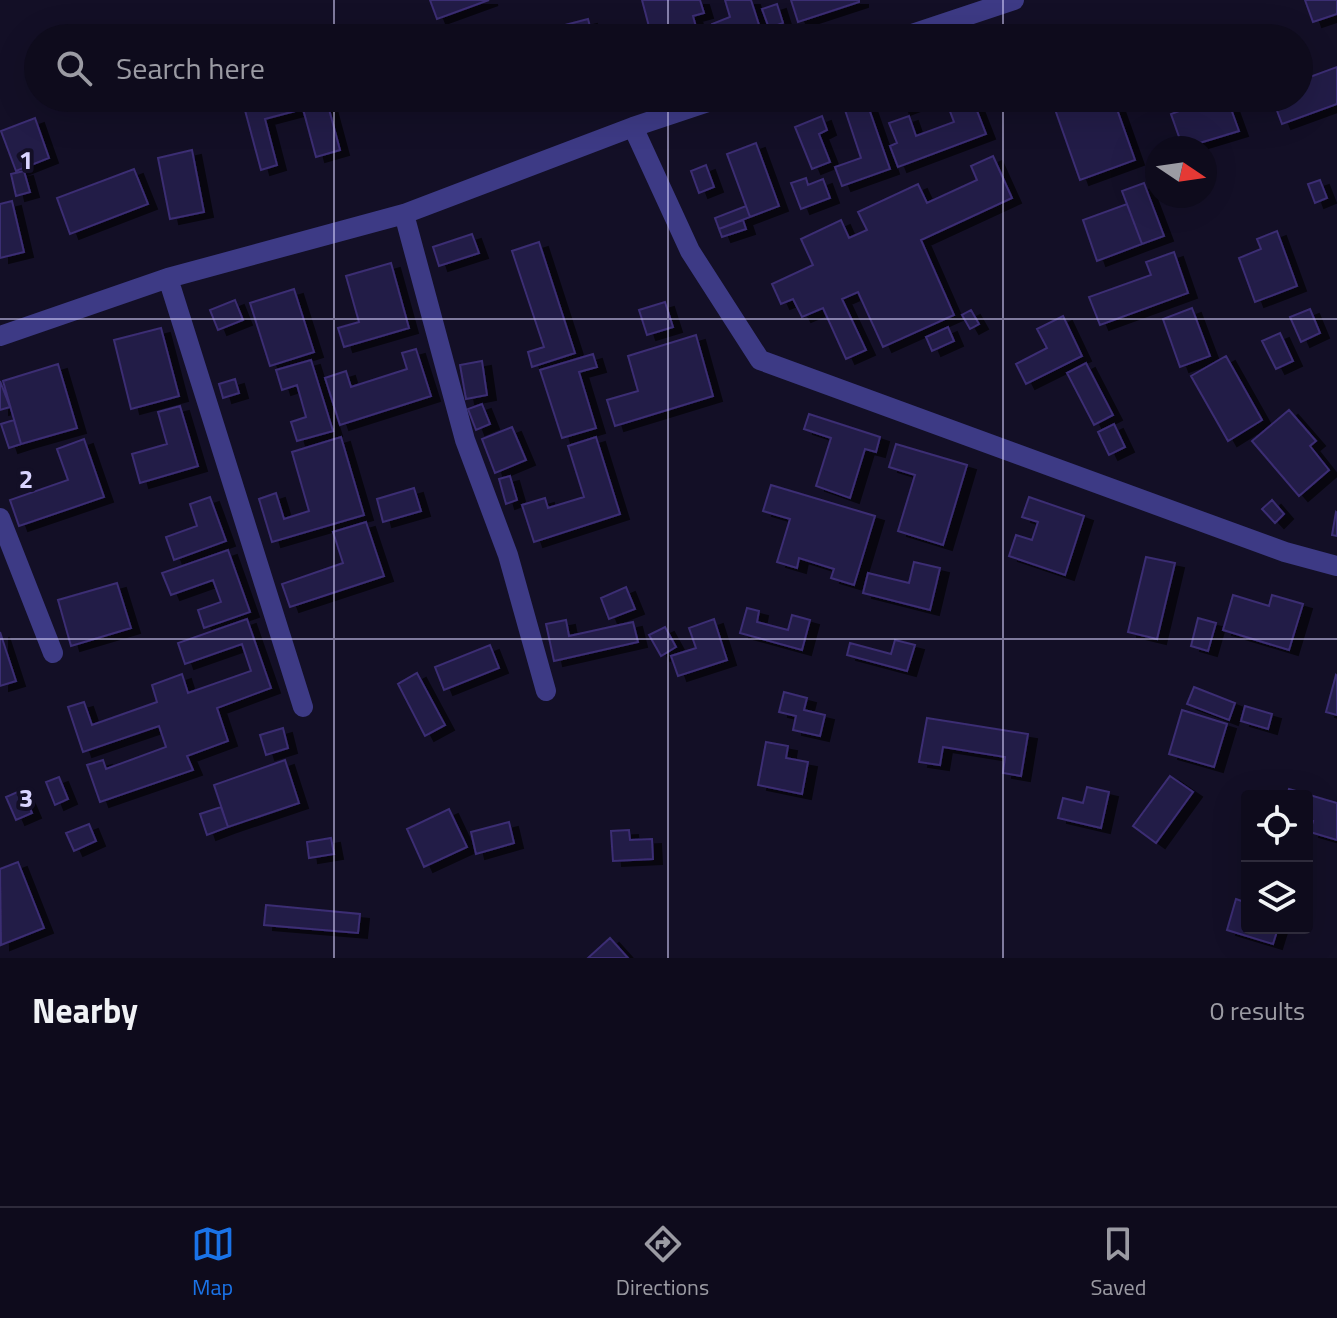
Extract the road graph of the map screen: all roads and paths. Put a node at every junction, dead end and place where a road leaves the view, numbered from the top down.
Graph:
1 (1014, 0) edge
2 (942, 24) edge
3 (678, 112) edge
4 (633, 127) junction
5 (404, 214) junction
6 (168, 278) junction
7 (0, 336) edge
8 (0, 518) edge
9 (1337, 566) edge
10 (53, 653) dead end
11 (546, 691) dead end
12 (303, 707) dead end

1 - 2 street
3 - 4 street
4 - 5 street
4 - 9 street
5 - 6 street
5 - 11 street
6 - 7 street
6 - 12 street
8 - 10 street

